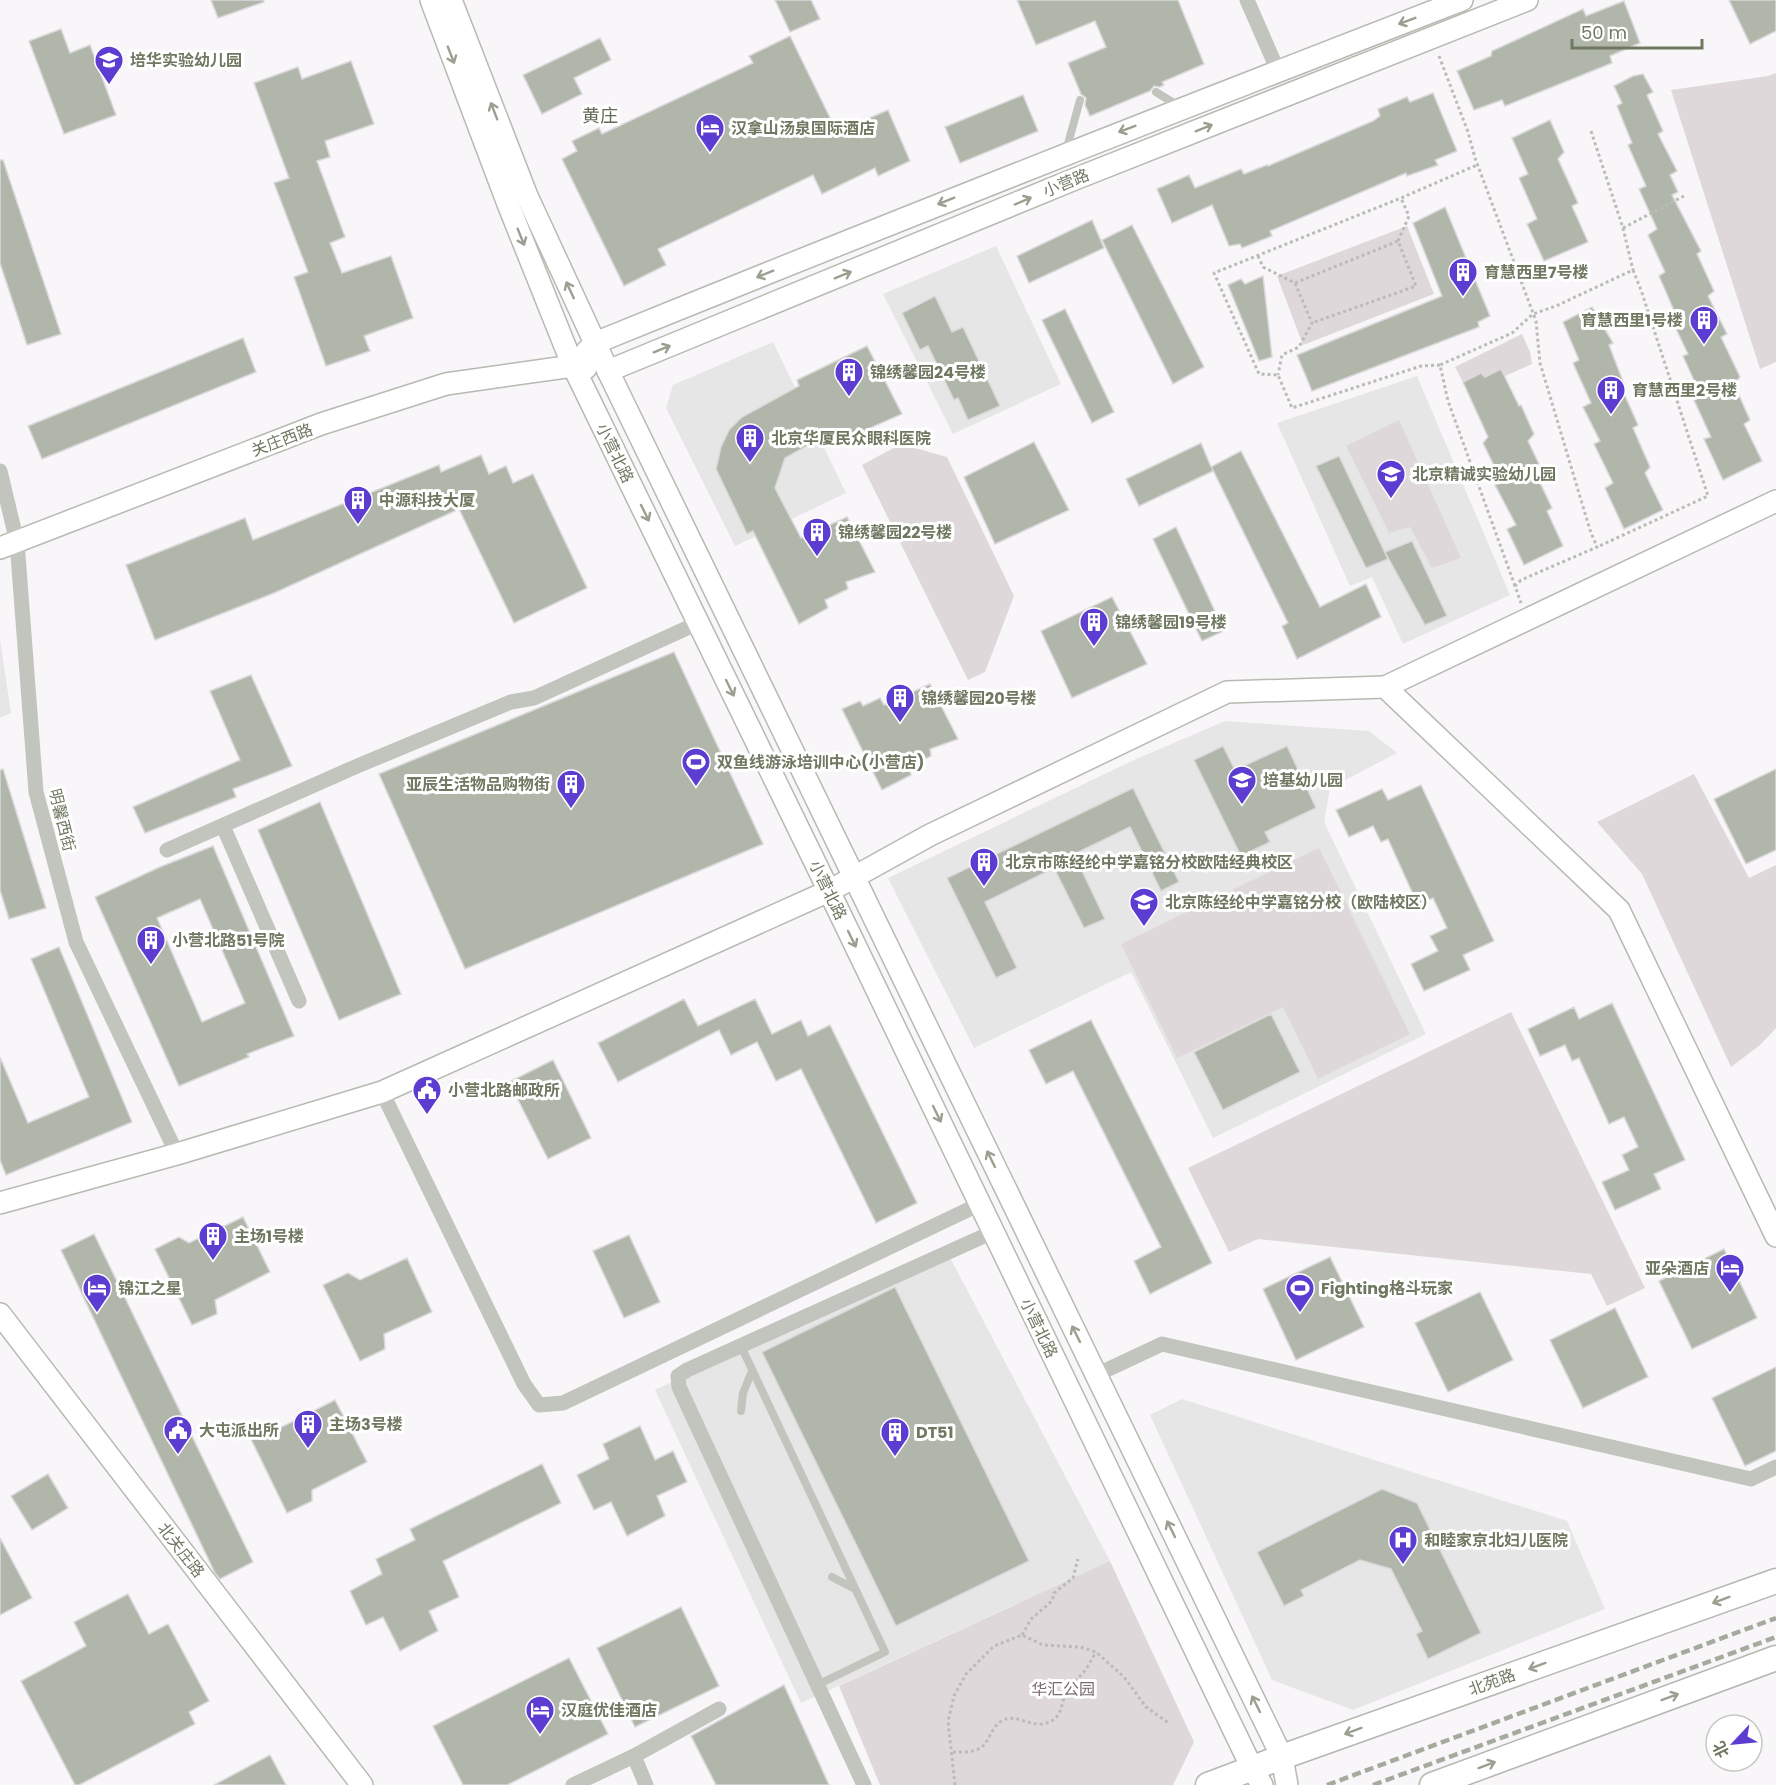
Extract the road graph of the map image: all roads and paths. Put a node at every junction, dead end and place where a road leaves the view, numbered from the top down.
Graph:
1 (431, 0) edge
2 (451, 0) edge
3 (1247, 0) edge
4 (1462, 0) edge
5 (1527, 0) edge
6 (1432, 37) junction
7 (1278, 71) junction
8 (1156, 92) dead end
9 (1080, 100) dead end
10 (1181, 108) junction
11 (1591, 132) dead end
12 (1065, 154) junction
13 (1477, 165) junction
14 (1684, 196) dead end
15 (1401, 198) junction
16 (1623, 228) junction
17 (1398, 241) junction
18 (1258, 255) junction
19 (1633, 270) junction
20 (1295, 283) junction
21 (1533, 314) junction
22 (1312, 323) junction
23 (595, 343) junction
24 (1440, 365) junction
25 (573, 366) junction
26 (608, 371) junction
27 (1278, 375) junction
28 (0, 471) edge
29 (1776, 501) edge
30 (9, 545) edge
31 (1596, 547) junction
32 (1515, 586) junction
33 (1527, 619) junction
34 (698, 622) junction
35 (1385, 687) junction
36 (224, 826) junction
37 (167, 850) dead end
38 (854, 877) junction
39 (829, 891) junction
40 (299, 1001) dead end
41 (382, 1092) junction
42 (177, 1154) junction
43 (0, 1203) edge
44 (980, 1204) junction
45 (993, 1232) junction
46 (1776, 1236) edge
47 (0, 1314) edge
48 (741, 1346) junction
49 (752, 1371) junction
50 (1096, 1375) junction
51 (741, 1411) dead end
52 (1776, 1467) edge
53 (1078, 1559) dead end
54 (832, 1577) dead end
55 (1776, 1581) edge
56 (855, 1590) junction
57 (1022, 1635) junction
58 (1096, 1652) junction
59 (1776, 1658) edge
60 (817, 1685) junction
61 (719, 1709) dead end
62 (1170, 1724) dead end
63 (953, 1752) junction
64 (634, 1756) junction
65 (1282, 1757) junction
66 (1257, 1777) edge
67 (362, 1785) edge
68 (573, 1785) edge
69 (646, 1785) edge
70 (864, 1785) edge
71 (955, 1785) edge
72 (1209, 1785) edge
73 (1287, 1785) edge
74 (1432, 1785) edge

1 -> 25 street, 小营北路
23 -> 2 street, 小营北路
3 - 7 street
4 -> 7 street, 小营路
5 - 6 street, 小营路
6 - 13 path
26 -> 6 street, 小营路
7 - 10 street, 小营路
8 - 10 lane
9 - 12 lane
10 -> 12 street, 小营路
11 - 16 path
12 -> 23 street, 小营路
13 - 15 path
13 - 21 path
14 - 16 path
15 - 17 path
15 - 18 path
16 - 19 path
17 - 20 path
17 - 22 path
18 - 20 path
18 - 27 path
19 - 21 path
19 - 31 path
20 - 22 path
21 - 24 path
21 - 31 path
22 - 27 path
23 - 25 street, 小营路
23 - 26 street, 小营北路
24 - 27 path
24 - 32 path
25 - 26 street, 关庄西路
25 - 30 street, 关庄西路
25 -> 34 street, 小营北路
26 - 38 street, 小营北路
28 - 30 street, 明馨西街
29 - 33 street
30 - 42 street, 明馨西街
31 - 32 path
32 - 33 path
33 - 35 street
34 - 36 street
34 -> 39 street, 小营北路
35 - 38 street
35 - 46 street
36 - 37 street
36 - 40 street
38 - 39 street
50 -> 38 street, 小营北路
39 - 41 street
39 -> 44 street, 小营北路
41 - 42 street
41 - 44 street
42 - 43 street
44 - 45 street, 小营北路
45 - 48 street
45 - 66 street, 小营北路
47 - 67 street, 北关庄路
48 - 49 lane
48 - 60 street
49 - 51 lane
49 - 56 lane
50 - 52 street
65 -> 50 street, 小营北路
53 - 57 path
54 - 56 lane
55 -> 65 main road, 北苑路
56 - 60 lane
57 - 58 path
57 - 63 path
58 - 62 path
58 - 63 path
74 -> 59 main road
60 - 70 street
61 - 64 street
63 - 71 path
64 - 68 street
64 - 69 street
65 - 66 main road, 北苑路
65 - 73 street, 小营北路
66 - 72 main road, 北苑路

